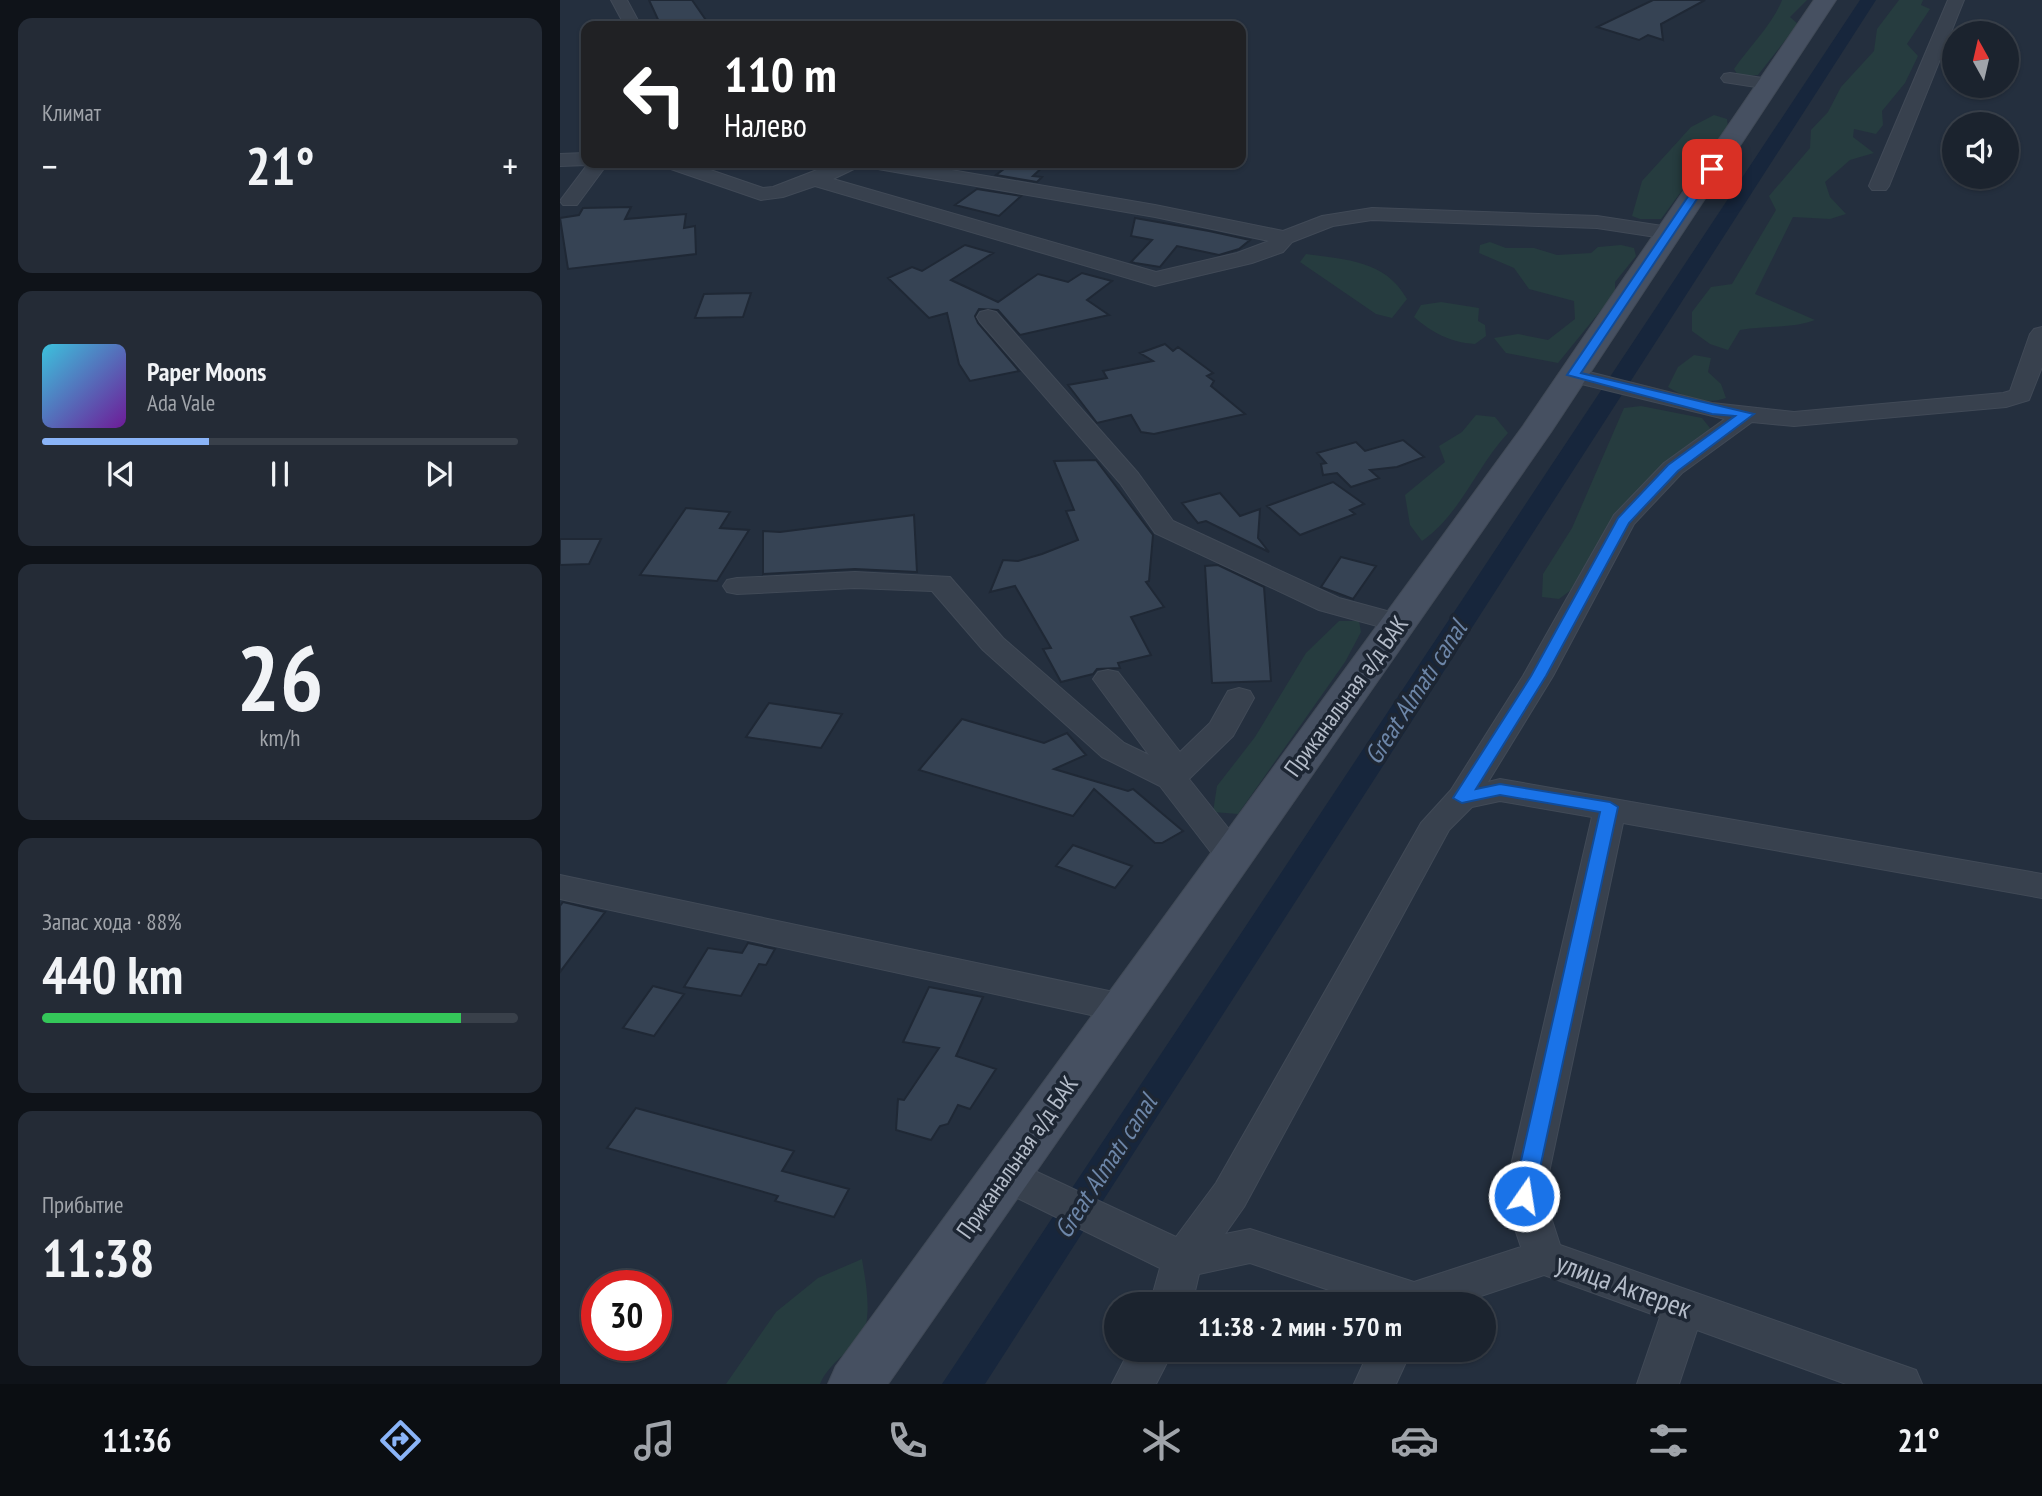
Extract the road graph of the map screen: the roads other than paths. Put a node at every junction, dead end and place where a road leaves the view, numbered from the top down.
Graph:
1 (619, 0) edge
2 (1825, 0) edge
3 (1956, 0) edge
4 (630, 21) edge
5 (1730, 78) dead end
6 (1769, 84) junction
7 (581, 159) edge
8 (560, 160) edge
9 (593, 168) edge
10 (686, 168) edge
11 (840, 168) edge
12 (906, 168) edge
13 (820, 177) junction
14 (1879, 186) dead end
15 (869, 196) junction
16 (570, 201) dead end
17 (758, 201) dead end
18 (1669, 233) junction
19 (1285, 238) junction
20 (988, 317) dead end
21 (2042, 334) edge
22 (1574, 375) junction
23 (1747, 414) junction
24 (737, 586) dead end
25 (1399, 623) junction
26 (1108, 678) dead end
27 (1240, 698) dead end
28 (1171, 778) junction
29 (1462, 798) junction
30 (1610, 807) junction
31 (1232, 856) junction
32 (2042, 886) edge
33 (560, 887) edge
34 (1123, 1007) junction
35 (1017, 1179) junction
36 (1544, 1256) junction
37 (1183, 1260) junction
38 (1174, 1292) edge
39 (1384, 1292) edge
40 (1441, 1292) edge
41 (1684, 1307) junction
42 (1146, 1362) edge
43 (1385, 1362) edge
44 (856, 1384) edge
45 (1133, 1384) edge
46 (1375, 1384) edge
47 (1658, 1384) edge
48 (1901, 1384) edge

1 - 4 street
2 - 6 main road, Приканальная а/д БАК
3 - 14 street
5 - 6 street
6 - 18 main road, Приканальная а/д БАК
7 - 8 street
9 - 16 street
10 - 13 street
11 - 13 street
12 - 19 street
13 - 15 street
15 - 17 street
15 - 19 street
18 - 19 street
18 - 22 main road, Приканальная а/д БАК
20 - 25 street
21 - 23 street
22 - 23 street
22 - 25 main road, Приканальная а/д БАК
23 - 29 street
24 - 28 street
25 - 31 main road, Приканальная а/д БАК
26 - 28 street
27 - 28 street
28 - 31 street
29 - 30 street
29 - 37 street
30 - 32 street
30 - 36 street
31 - 34 main road, Приканальная а/д БАК
33 - 34 street
34 - 35 main road, Приканальная а/д БАК
35 - 37 street
35 - 44 main road, Приканальная а/д БАК
36 - 40 street, улица Актерек
36 - 41 street, улица Актерек
37 - 38 street
37 - 39 street, улица Актерек
41 - 47 street
41 - 48 street, улица Актерек
42 - 45 street
43 - 46 street

